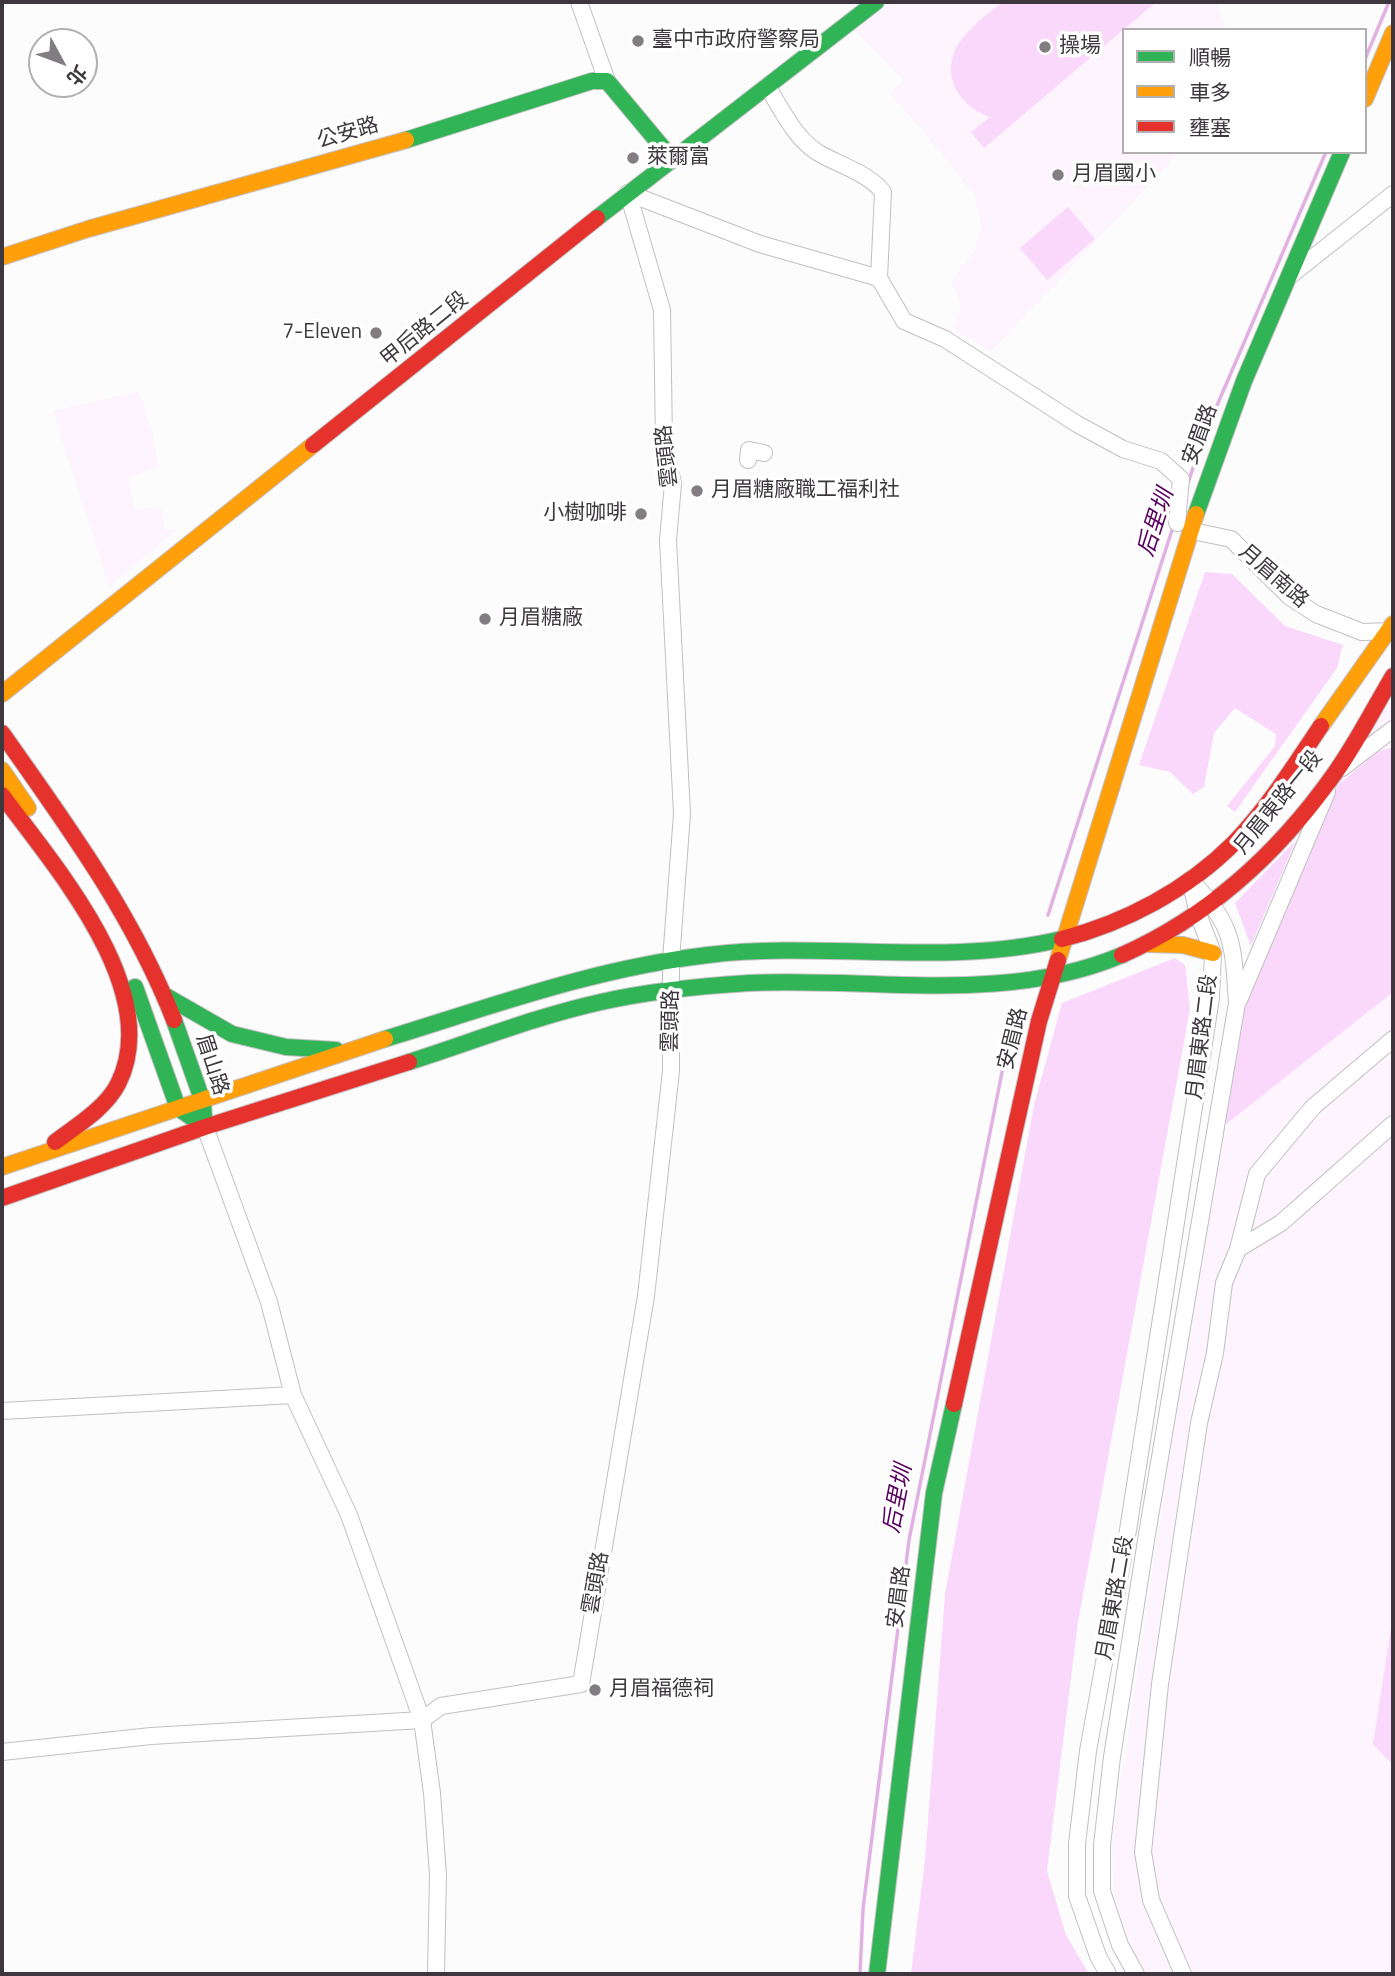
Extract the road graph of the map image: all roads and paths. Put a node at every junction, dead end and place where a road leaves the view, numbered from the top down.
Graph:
1 (579, 2) edge
2 (872, 3) edge
3 (1393, 33) edge
4 (607, 81) junction
5 (767, 86) junction
6 (1367, 94) edge
7 (1341, 154) edge
8 (673, 160) junction
9 (628, 193) junction
10 (1393, 194) edge
11 (2, 257) edge
12 (879, 278) junction
13 (1287, 279) junction
14 (764, 453) dead end
15 (748, 460) dead end
16 (1177, 523) dead end
17 (1193, 531) junction
18 (1392, 628) edge
19 (1393, 677) edge
20 (2, 694) edge
21 (1393, 729) edge
22 (2, 733) edge
23 (2, 770) edge
24 (1335, 773) junction
25 (2, 796) edge
26 (1191, 880) junction
27 (1213, 902) junction
28 (1198, 914) junction
29 (1065, 939) junction
30 (1146, 944) junction
31 (1213, 953) junction
32 (671, 960) junction
33 (1053, 976) junction
34 (673, 989) junction
35 (164, 995) junction
36 (1237, 1003) junction
37 (1393, 1039) edge
38 (349, 1050) junction
39 (203, 1102) junction
40 (178, 1108) junction
41 (1393, 1124) edge
42 (205, 1127) junction
43 (41, 1153) junction
44 (2, 1167) edge
45 (2, 1198) edge
46 (1238, 1250) junction
47 (293, 1395) junction
48 (2, 1411) edge
49 (422, 1720) junction
50 (2, 1752) edge
51 (436, 1974) edge
52 (877, 1974) edge
53 (1108, 1974) edge
54 (1136, 1974) edge
55 (1183, 1974) edge

1 - 4 street
2 - 5 street, 甲后路二段
3 - 6 street
4 - 8 street
4 - 11 street, 公安路
5 - 8 street, 甲后路二段
5 - 12 street
7 - 13 street, 安眉路
8 - 9 street, 甲后路二段
9 - 12 street
9 - 20 street, 甲后路二段
9 - 32 street, 雲頭路
10 - 13 street
12 - 16 street
13 - 17 street, 安眉路
14 - 15 street
17 - 18 street, 月眉南路
17 - 29 street, 安眉路
18 - 26 street, 月眉東路一段
19 - 24 street, 月眉東路一段
21 - 24 street
22 - 35 street, 眉山路
23 - 40 street
24 - 27 street, 月眉東路一段
24 - 36 street
25 - 43 street
26 - 27 street, 月眉東路二段
26 - 28 street, 月眉東路二段
26 - 29 street, 月眉東路一段
27 - 28 street, 月眉東路一段
27 - 36 street, 月眉東路二段
28 - 30 street, 月眉東路一段
28 - 31 street, 月眉東路二段
29 - 32 street, 月眉東路一段
29 - 33 street, 安眉路
30 - 31 street
30 - 33 street, 月眉東路一段
31 - 53 street, 月眉東路二段
32 - 34 street, 雲頭路
32 - 38 street, 月眉東路一段
33 - 34 street, 月眉東路一段
33 - 52 street, 安眉路
34 - 42 street, 月眉東路一段
34 - 49 street, 雲頭路
35 - 38 street
35 - 39 street, 眉山路
36 - 54 street, 月眉東路二段
37 - 46 street
38 - 39 street, 月眉東路一段
39 - 40 street, 月眉東路一段
39 - 42 street, 眉山路
40 - 42 street, 眉山路
40 - 43 street, 月眉東路一段
41 - 46 street
42 - 45 street, 月眉東路一段
42 - 47 street
43 - 44 street, 月眉東路一段
46 - 55 street
47 - 48 street
47 - 49 street
49 - 50 street, 雲頭路
49 - 51 street

